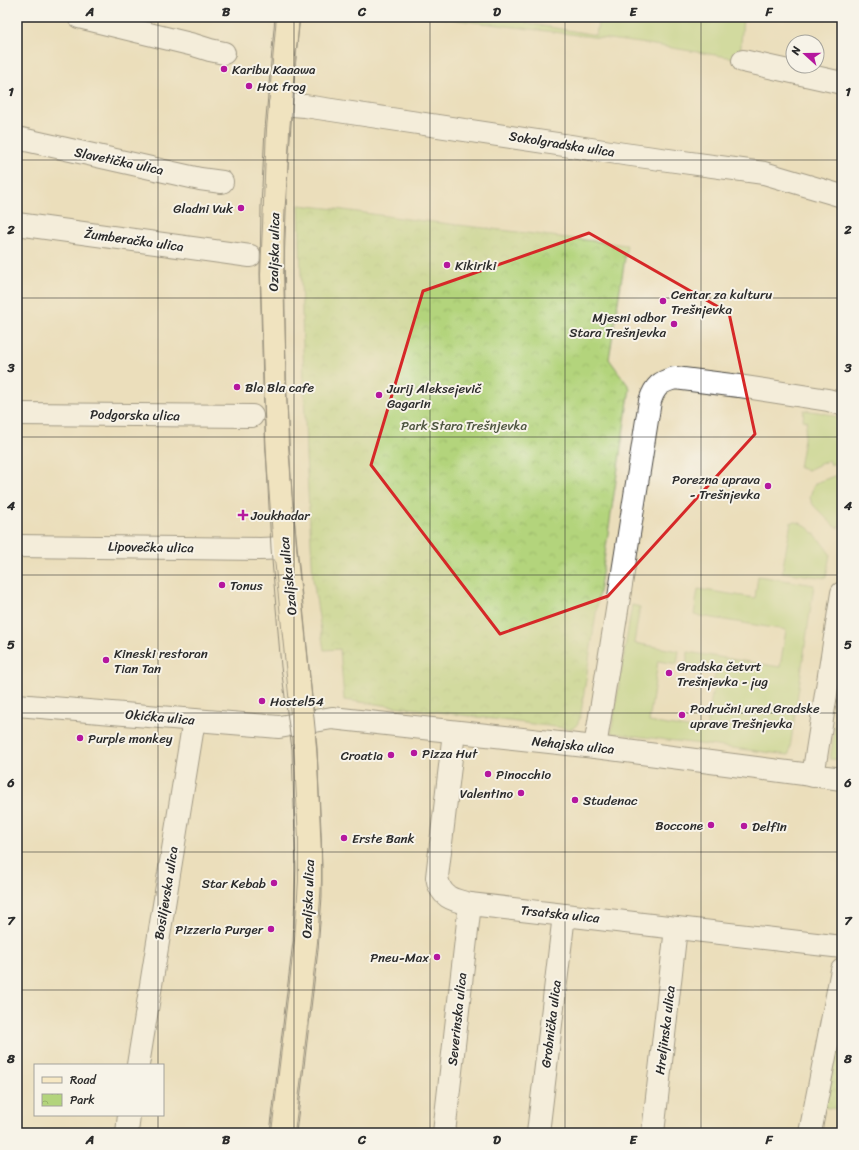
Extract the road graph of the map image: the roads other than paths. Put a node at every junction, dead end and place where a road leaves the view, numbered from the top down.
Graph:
1 (79, 17) edge
2 (288, 17) edge
3 (224, 53) dead end
4 (743, 60) dead end
5 (842, 83) edge
6 (280, 104) junction
7 (17, 138) edge
8 (222, 182) dead end
9 (842, 196) edge
10 (17, 224) edge
11 (250, 256) dead end
12 (842, 404) edge
13 (17, 414) edge
14 (252, 416) dead end
15 (17, 546) edge
16 (285, 548) junction
17 (842, 593) edge
18 (17, 705) edge
19 (194, 720) junction
20 (303, 723) junction
21 (454, 732) junction
22 (595, 747) junction
23 (813, 776) junction
24 (842, 779) edge
25 (470, 904) junction
26 (564, 915) junction
27 (676, 928) junction
28 (842, 947) edge
29 (842, 970) edge
30 (839, 1000) edge
31 (138, 1064) edge
32 (130, 1116) edge
33 (127, 1133) edge
34 (283, 1133) edge
35 (444, 1133) edge
36 (538, 1133) edge
37 (653, 1133) edge
38 (810, 1133) edge

1 - 3 street
2 - 6 main road, Ozaljska ulica
4 - 5 street
6 - 9 street, Sokolgradska ulica
6 - 16 main road, Ozaljska ulica
7 - 8 street, Slavetička ulica
10 - 11 street, Žumberačka ulica
12 - 22 street
13 - 14 street, Podgorska ulica
15 - 16 street, Lipovečka ulica
16 - 20 main road, Ozaljska ulica
17 - 23 street
18 - 19 street, Okićka ulica
19 - 20 street, Okićka ulica
19 - 31 street, Bosiljevska ulica
20 - 21 street, Nehajska ulica
20 - 34 main road, Ozaljska ulica
21 - 22 street, Nehajska ulica
21 - 25 street, Trsatska ulica
22 - 23 street, Nehajska ulica
23 - 24 street, Nehajska ulica
25 - 26 street, Trsatska ulica
25 - 35 street, Severinska ulica
26 - 27 street, Trsatska ulica
26 - 36 street, Grobnička ulica
27 - 28 street, Trsatska ulica
27 - 37 street, Hreljinska ulica
29 - 30 street
30 - 38 street
32 - 33 street

